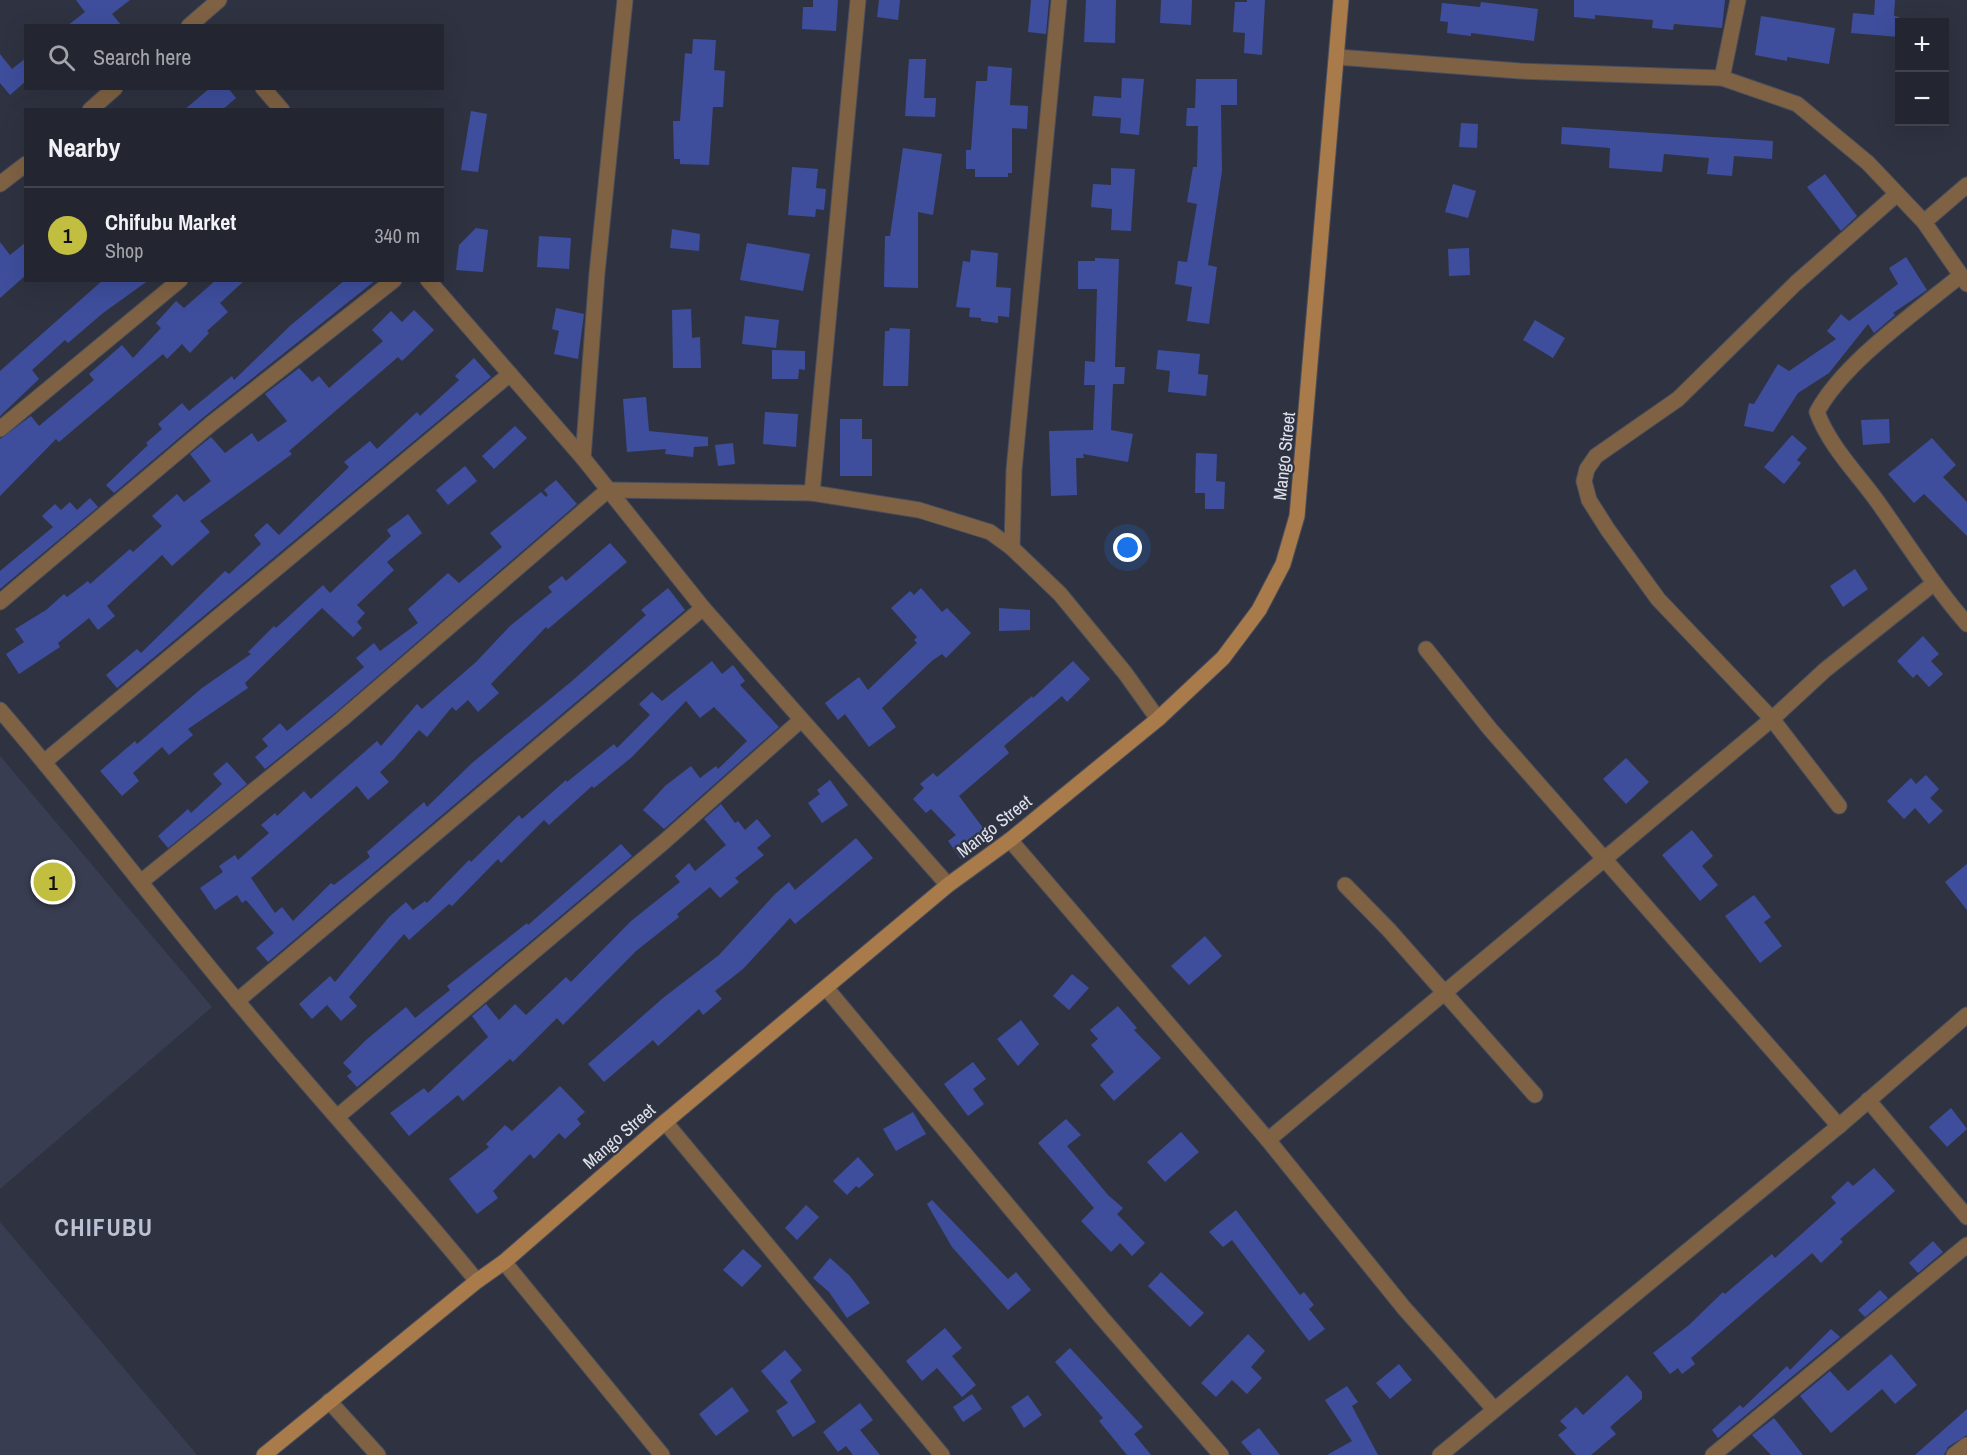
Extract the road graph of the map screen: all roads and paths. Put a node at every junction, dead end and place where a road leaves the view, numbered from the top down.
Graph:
1 (219, 0) edge
2 (625, 0) edge
3 (858, 0) edge
4 (1059, 0) edge
5 (1341, 0) edge
6 (1738, 0) edge
7 (208, 20) edge
8 (1337, 57) junction
9 (1722, 78) junction
10 (113, 90) edge
11 (265, 90) edge
12 (92, 108) edge
13 (280, 108) edge
14 (24, 166) edge
15 (0, 184) edge
16 (1967, 185) edge
17 (1898, 194) junction
18 (1924, 222) junction
19 (1963, 280) edge
20 (178, 282) edge
21 (391, 282) edge
22 (430, 282) edge
23 (510, 374) junction
24 (0, 429) edge
25 (583, 458) junction
26 (608, 490) junction
27 (812, 493) junction
28 (1012, 548) junction
29 (1933, 584) junction
30 (0, 602) edge
31 (703, 608) junction
32 (1967, 624) edge
33 (1426, 649) dead end
34 (0, 710) edge
35 (1158, 719) junction
36 (1772, 719) junction
37 (801, 720) junction
38 (44, 762) junction
39 (1839, 806) dead end
40 (1010, 840) junction
41 (1604, 859) junction
42 (142, 881) junction
43 (948, 885) junction
44 (1345, 885) dead end
45 (827, 989) junction
46 (1442, 992) junction
47 (237, 1001) junction
48 (1967, 1014) edge
49 (1535, 1095) dead end
50 (1868, 1100) junction
51 (337, 1117) junction
52 (665, 1122) junction
53 (1839, 1126) junction
54 (1268, 1140) junction
55 (1967, 1216) edge
56 (1967, 1245) edge
57 (504, 1262) junction
58 (477, 1281) junction
59 (329, 1401) junction
60 (1494, 1409) junction
61 (1967, 1444) edge
62 (264, 1455) edge
63 (378, 1455) edge
64 (662, 1455) edge
65 (942, 1455) edge
66 (1221, 1455) edge
67 (1440, 1455) edge
68 (1713, 1455) edge
69 (1954, 1455) edge

1 - 7 street
2 - 25 street
3 - 27 street
4 - 28 street
5 - 8 main road, Mango Street
6 - 9 street
8 - 9 street
8 - 35 main road, Mango Street
9 - 17 street
10 - 12 street
11 - 13 street
14 - 15 street
16 - 18 street
17 - 18 street
17 - 36 street
18 - 19 street
19 - 29 street
20 - 24 street
21 - 30 street
22 - 23 street
23 - 25 street
23 - 38 street
25 - 26 street
26 - 27 street
26 - 31 street
26 - 42 street
27 - 28 street
28 - 35 street
29 - 32 street
29 - 36 street
31 - 37 street
31 - 47 street
33 - 41 street
34 - 38 street
35 - 40 main road, Mango Street
36 - 39 street
36 - 41 street
37 - 43 street
37 - 51 street
38 - 42 street
40 - 43 main road, Mango Street
40 - 54 street
41 - 46 street
41 - 53 street
42 - 47 street
43 - 45 main road, Mango Street
44 - 46 street
45 - 52 main road, Mango Street
45 - 66 street
46 - 49 street
46 - 54 street
47 - 51 street
48 - 50 street
50 - 53 street
50 - 55 street
51 - 58 street
52 - 57 main road, Mango Street
52 - 65 street
53 - 60 street
54 - 60 street
56 - 68 street
57 - 58 main road, Mango Street
57 - 64 street
58 - 59 main road, Mango Street
59 - 62 main road, Mango Street
59 - 63 street
60 - 67 street
61 - 69 street

